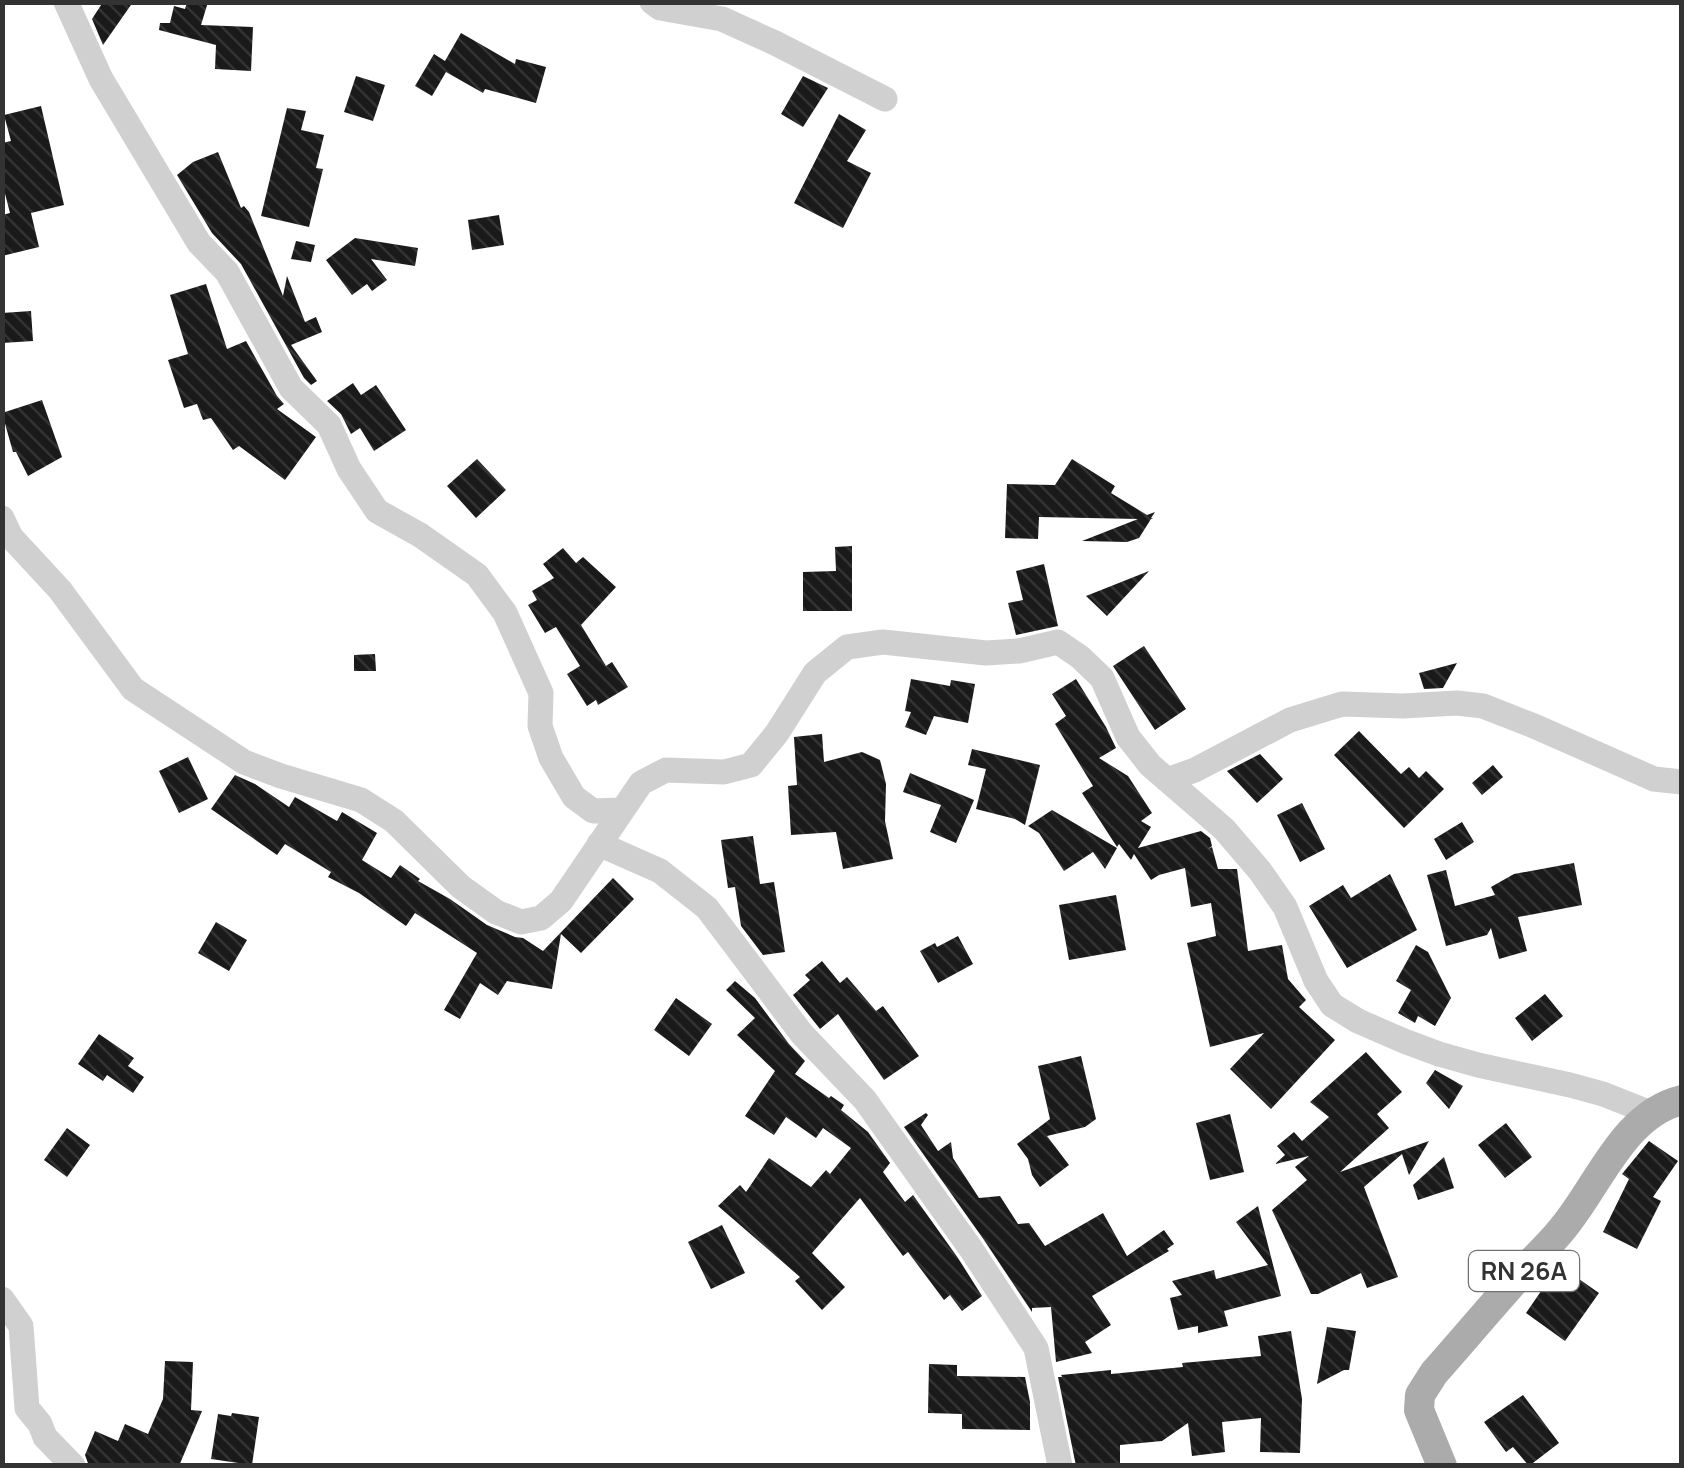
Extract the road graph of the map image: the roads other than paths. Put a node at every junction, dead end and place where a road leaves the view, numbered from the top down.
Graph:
1 (66, 2) edge
2 (652, 2) edge
3 (886, 99) dead end
4 (2, 518) edge
5 (1167, 780) junction
6 (1682, 782) edge
7 (621, 810) junction
8 (599, 844) junction
9 (1682, 1100) edge
10 (1651, 1113) junction
11 (2, 1299) edge
12 (73, 1466) edge
13 (1060, 1466) edge
14 (1442, 1466) edge

1 - 7 street
2 - 3 street
4 - 8 street
5 - 6 street
5 - 7 street
5 - 10 street
7 - 8 street
8 - 13 street
9 - 10 main road, RN 26A
10 - 14 main road, RN 26A
11 - 12 street

